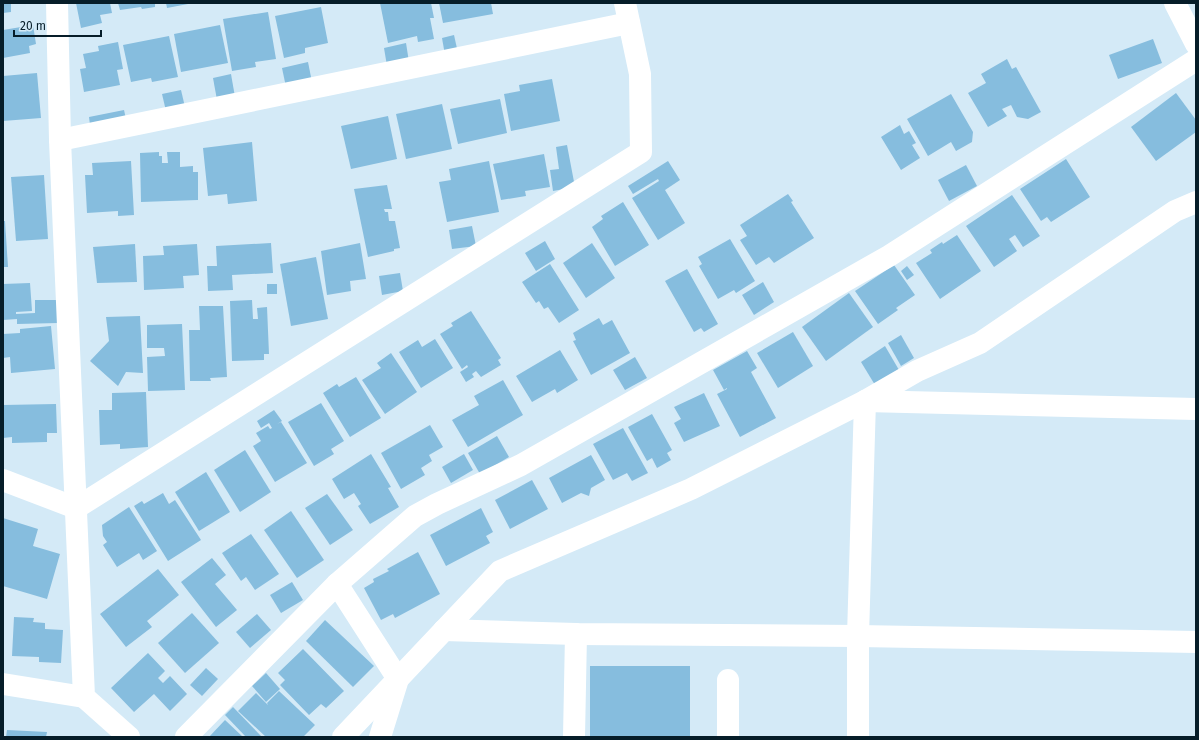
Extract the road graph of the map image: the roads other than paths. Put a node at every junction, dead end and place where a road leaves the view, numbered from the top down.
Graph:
1 (57, 3) edge
2 (1175, 3) edge
3 (627, 13) edge
4 (1196, 44) edge
5 (1196, 60) edge
6 (60, 140) junction
7 (1196, 202) edge
8 (865, 401) junction
9 (1196, 409) edge
10 (3, 480) edge
11 (76, 508) junction
12 (337, 584) junction
13 (444, 630) junction
14 (576, 634) junction
15 (858, 636) junction
16 (1196, 642) edge
17 (398, 679) junction
18 (728, 680) dead end
19 (3, 684) edge
20 (84, 698) junction
21 (129, 737) edge
22 (186, 737) edge
23 (343, 737) edge
24 (380, 737) edge
25 (574, 737) edge
26 (728, 737) edge
27 (858, 737) edge

1 - 6 street
2 - 4 street
3 - 6 street
3 - 11 street
5 - 12 street
6 - 11 street
7 - 8 street
8 - 9 street
8 - 13 street
8 - 15 street
10 - 11 street
11 - 20 street
12 - 17 street
12 - 22 street
13 - 14 street
13 - 17 street
14 - 15 street
14 - 25 street
15 - 16 street
15 - 27 street
17 - 23 street
17 - 24 street
18 - 26 street
19 - 20 street
20 - 21 street

